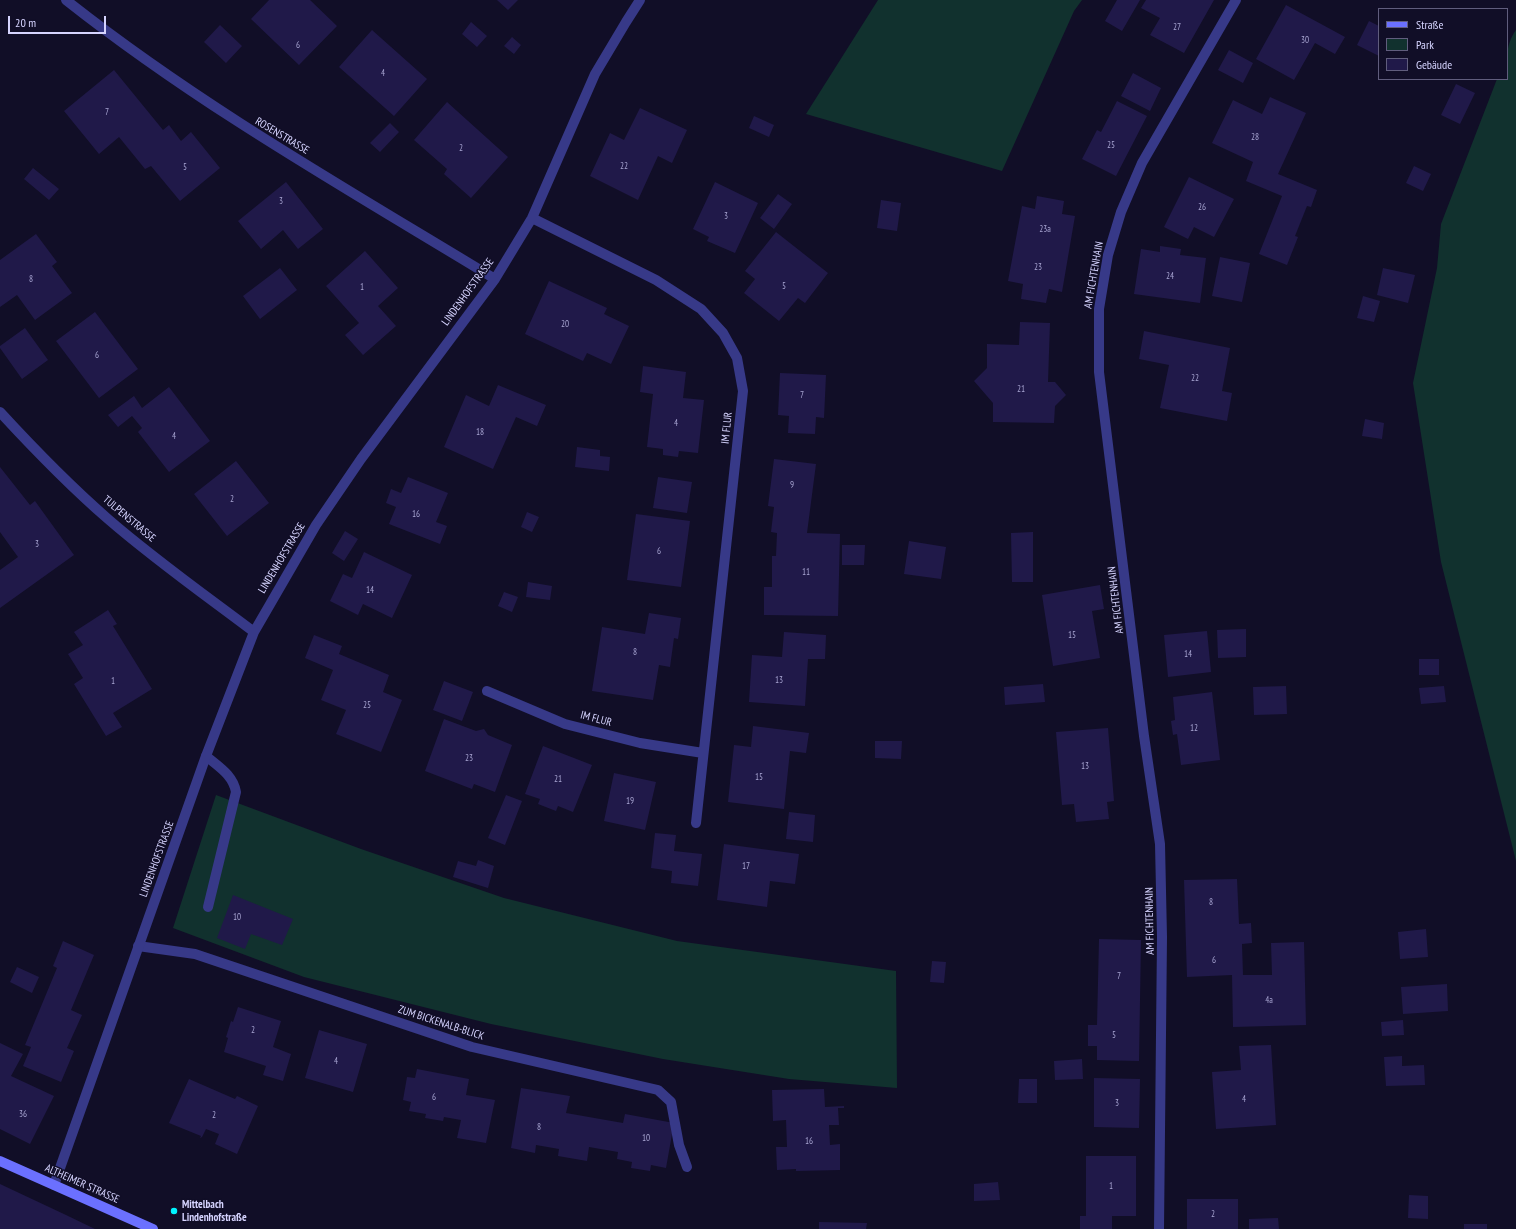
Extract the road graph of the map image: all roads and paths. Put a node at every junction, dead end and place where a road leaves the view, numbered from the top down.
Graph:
1 (66, 0) edge
2 (640, 0) edge
3 (1236, 0) edge
4 (532, 218) junction
5 (495, 279) junction
6 (0, 412) edge
7 (254, 632) junction
8 (487, 691) dead end
9 (703, 753) junction
10 (206, 756) junction
11 (696, 823) dead end
12 (208, 907) dead end
13 (138, 946) junction
14 (0, 1161) edge
15 (687, 1167) dead end
16 (54, 1185) junction
17 (152, 1229) edge
18 (1158, 1229) edge

1 - 5 street, ROSENSTRASSE
2 - 4 street, LINDENHOFSTRASSE
3 - 18 street, AM FICHTENHAIN
4 - 5 street, LINDENHOFSTRASSE
4 - 9 street, IM FLUR
5 - 7 street, LINDENHOFSTRASSE
6 - 7 street, TULPENSTRASSE
7 - 10 street, LINDENHOFSTRASSE
8 - 9 street, IM FLUR
9 - 11 street, IM FLUR
10 - 12 street
10 - 13 street, LINDENHOFSTRASSE
13 - 15 street, ZUM BICKENALB-BLICK
13 - 16 street, LINDENHOFSTRASSE
14 - 16 main road, ALTHEIMER STRASSE
16 - 17 main road, ALTHEIMER STRASSE

